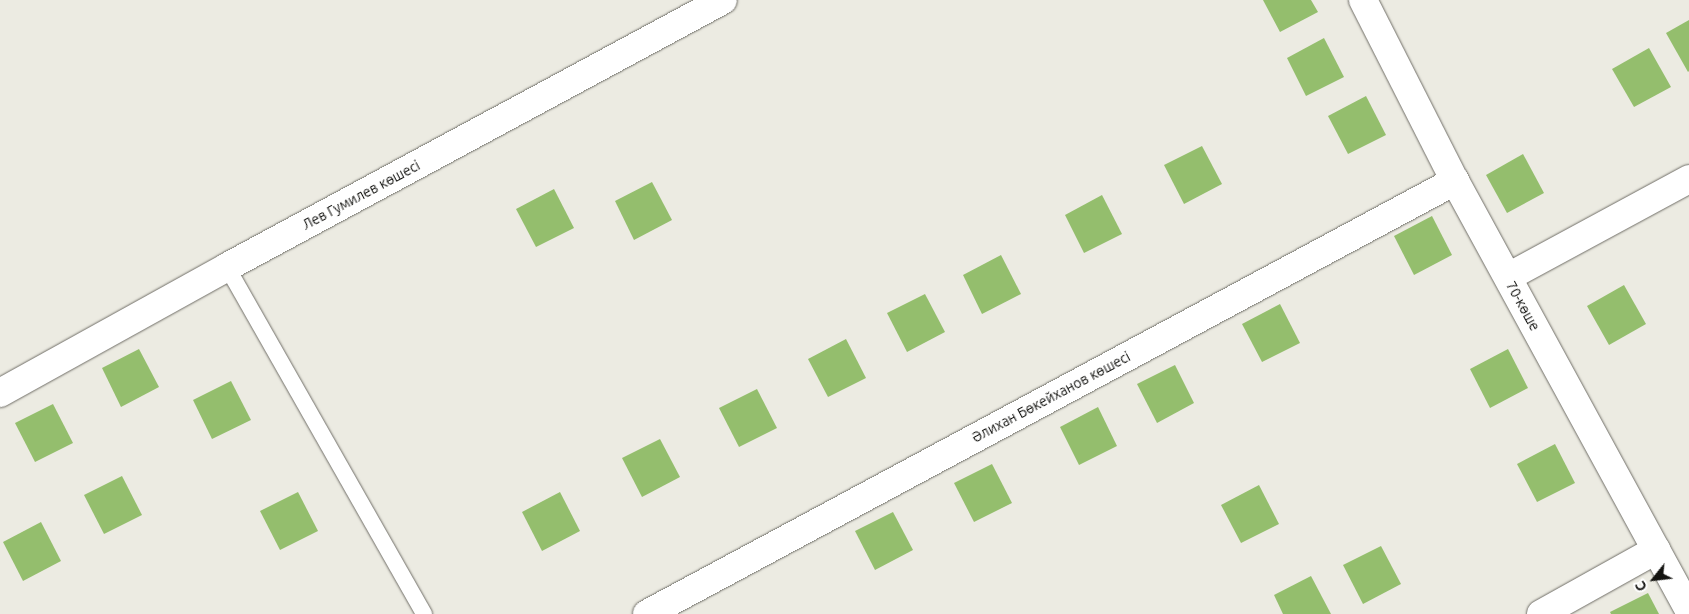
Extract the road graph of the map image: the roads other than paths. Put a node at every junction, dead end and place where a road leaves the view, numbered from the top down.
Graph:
1 (723, 0) edge
2 (1363, 0) edge
3 (1689, 179) edge
4 (1455, 181) junction
5 (227, 267) junction
6 (1508, 277) junction
7 (0, 393) edge
8 (1656, 550) junction
9 (1689, 610) edge
10 (424, 614) edge
11 (647, 614) edge
12 (1541, 614) edge

1 - 5 street, Лев Гумилев көшесі
2 - 4 street, 70-көше
3 - 6 street
4 - 6 street, 70-көше
4 - 11 street, Әлихан Бөкейханов көшесі
5 - 7 street, Лев Гумилев көшесі
5 - 10 lane
6 - 8 street, 70-көше
8 - 9 street, 70-көше
8 - 12 street

